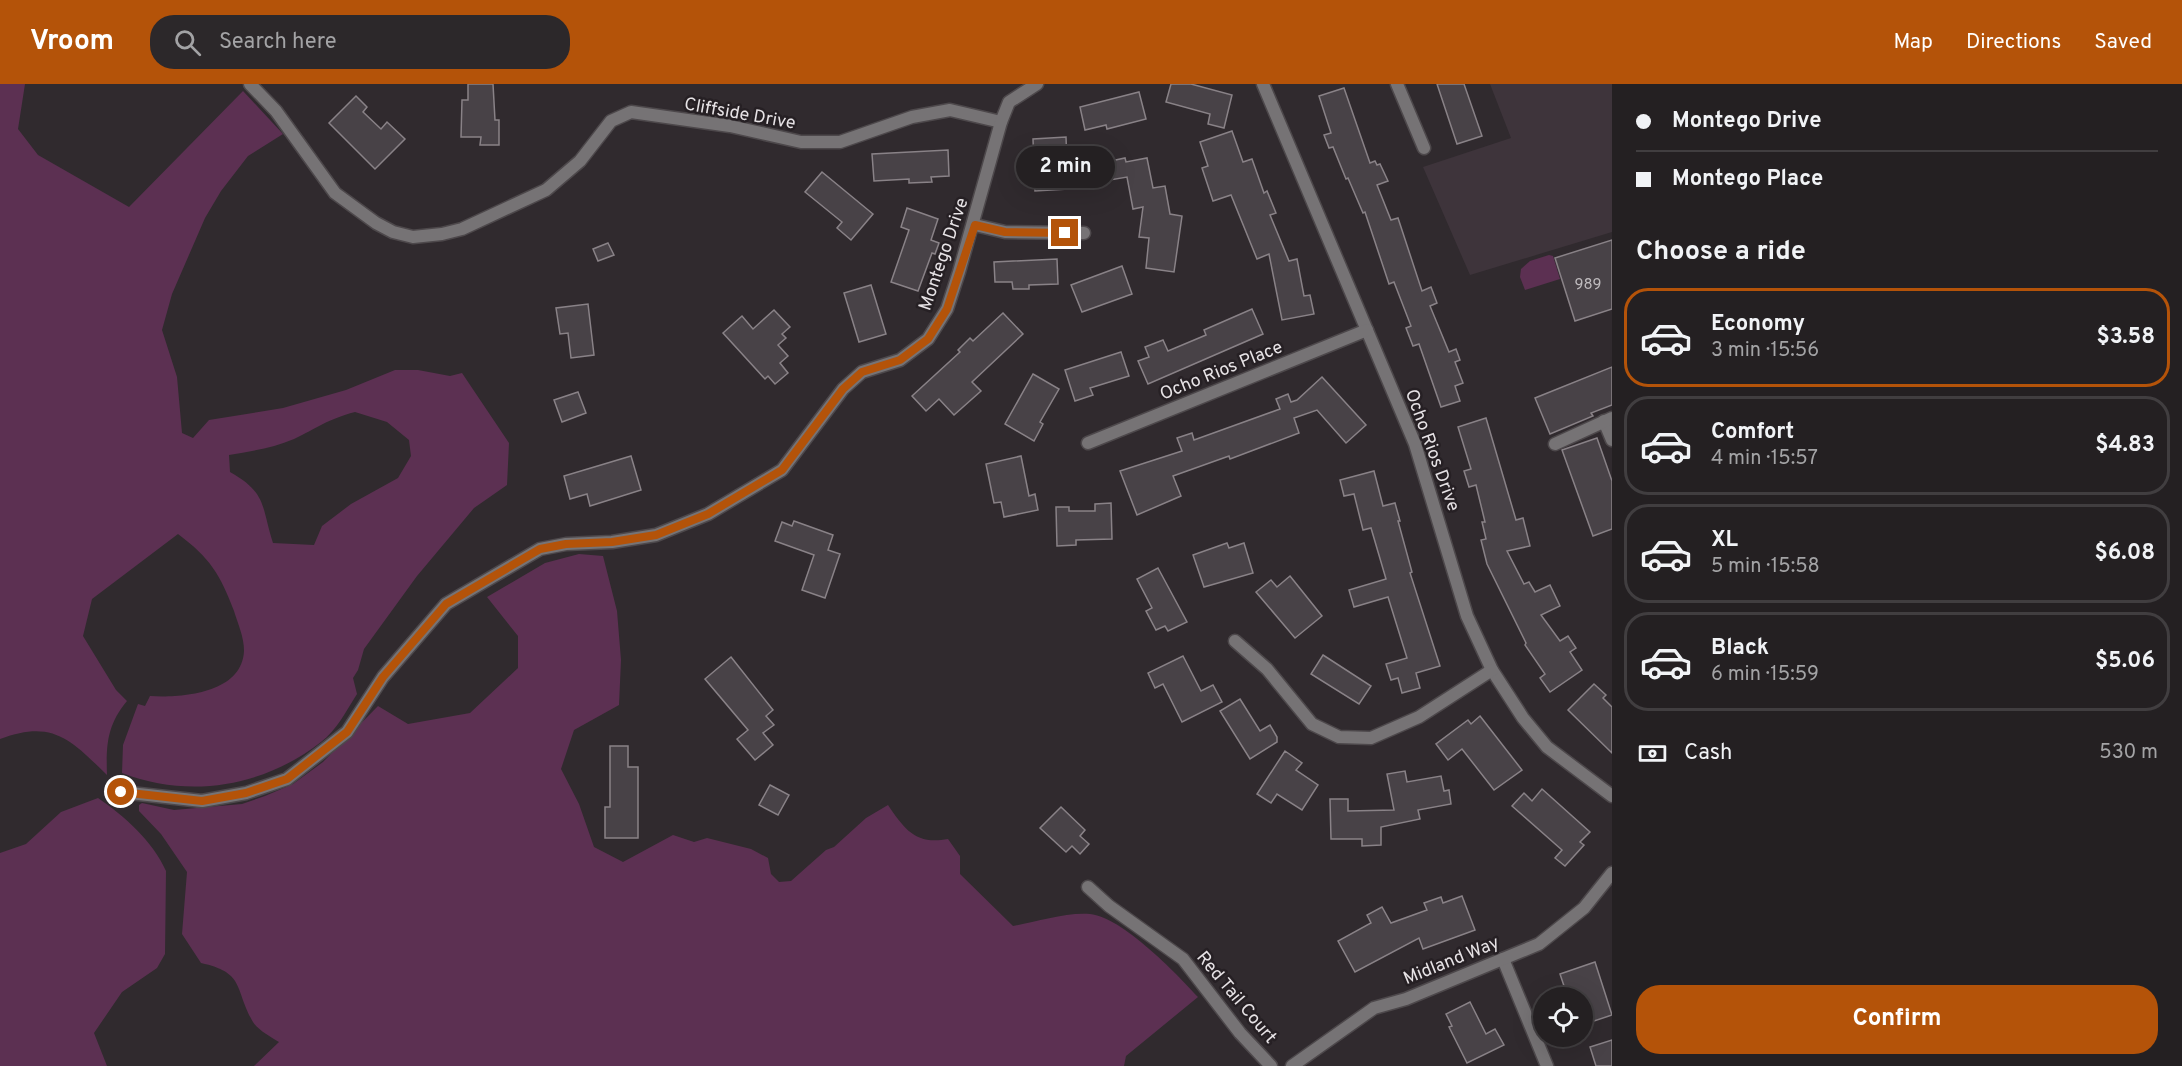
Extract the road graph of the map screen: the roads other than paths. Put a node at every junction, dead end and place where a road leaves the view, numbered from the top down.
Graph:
1 (250, 84) edge
2 (1037, 84) edge
3 (1263, 84) edge
4 (1397, 84) edge
5 (1001, 122) junction
6 (1424, 148) dead end
7 (975, 225) junction
8 (1084, 233) dead end
9 (1367, 330) junction
10 (1608, 420) edge
11 (1612, 440) edge
12 (1088, 443) dead end
13 (1555, 444) dead end
14 (1234, 641) dead end
15 (1492, 670) junction
16 (121, 792) dead end
17 (1612, 796) edge
18 (1612, 873) edge
19 (1088, 887) dead end
20 (1503, 958) junction
21 (1271, 1066) edge
22 (1293, 1066) edge
23 (1547, 1066) edge

1 - 5 street, Cliffside Drive
2 - 5 street, Montego Drive
3 - 9 street, Ocho Rios Drive
4 - 6 street
5 - 7 street, Montego Drive
7 - 8 street
7 - 16 street, Montego Drive
9 - 12 street, Ocho Rios Place
9 - 15 street, Ocho Rios Drive
10 - 11 street
10 - 13 street
14 - 15 street
15 - 17 street, Ocho Rios Drive
18 - 20 street, Midland Way
19 - 21 street, Red Tail Court
20 - 22 street, Midland Way
20 - 23 street

